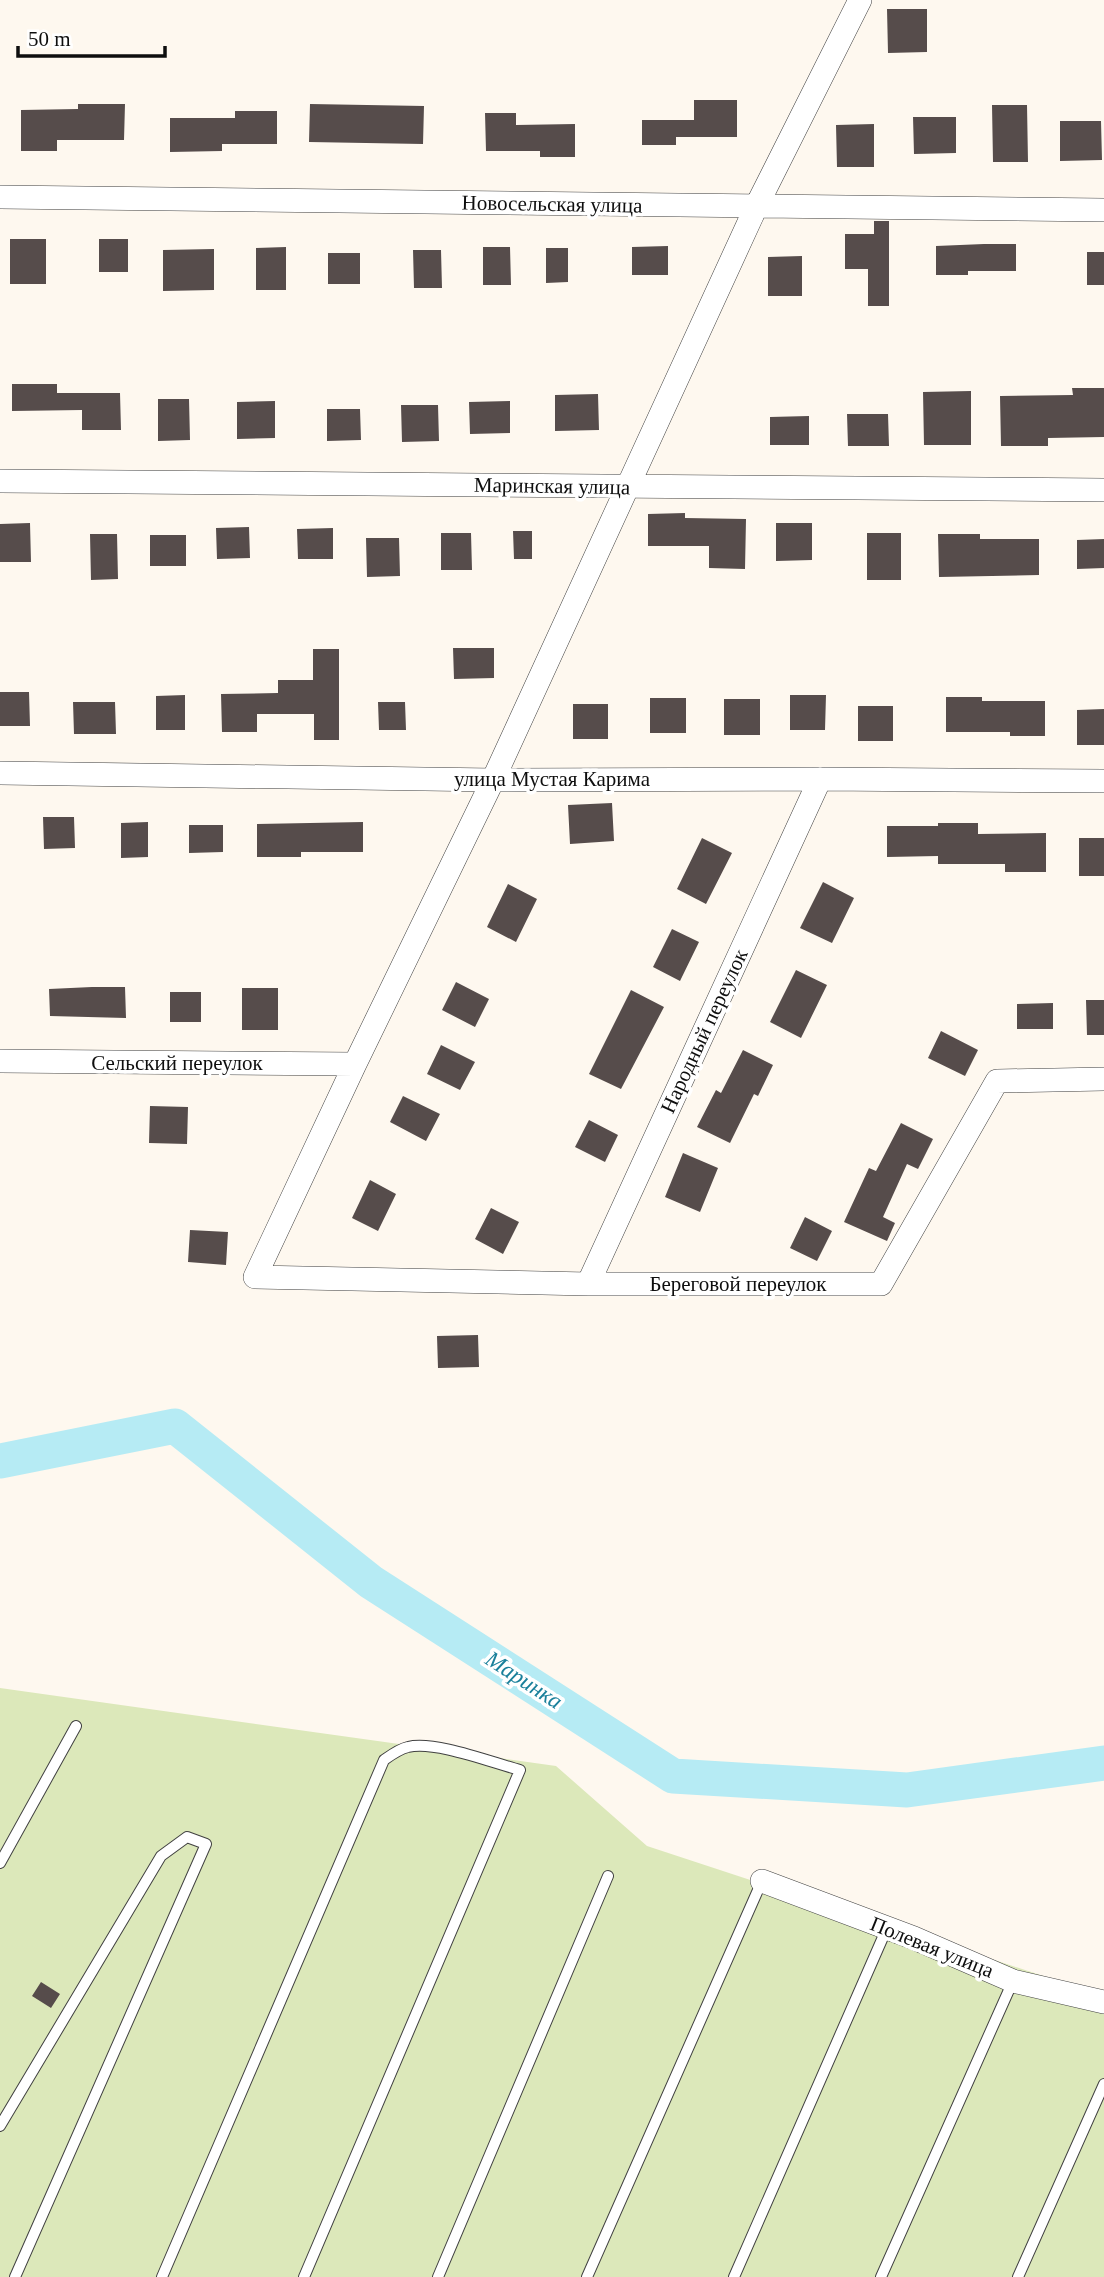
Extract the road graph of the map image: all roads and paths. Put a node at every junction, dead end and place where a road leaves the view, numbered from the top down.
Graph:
1 (860, 0) edge
2 (0, 197) edge
3 (756, 206) junction
4 (1104, 210) edge
5 (0, 481) edge
6 (626, 487) junction
7 (1104, 489) edge
8 (0, 773) edge
9 (820, 779) junction
10 (493, 780) junction
11 (1104, 781) edge
12 (0, 1061) edge
13 (355, 1064) junction
14 (1104, 1079) edge
15 (588, 1284) junction
16 (76, 1726) dead end
17 (0, 1863) edge
18 (608, 1876) dead end
19 (762, 1881) joint
20 (887, 1928) junction
21 (1013, 1981) junction
22 (1104, 2002) edge
23 (1104, 2084) edge
24 (0, 2126) edge
25 (15, 2277) edge
26 (162, 2277) edge
27 (304, 2277) edge
28 (438, 2277) edge
29 (587, 2277) edge
30 (734, 2277) edge
31 (881, 2277) edge
32 (1018, 2277) edge

1 - 3 street
2 - 3 street, Новосельская улица
3 - 4 street, Новосельская улица
3 - 6 street
5 - 6 street, Маринская улица
6 - 7 street, Маринская улица
6 - 10 street
8 - 10 street, улица Мустая Карима
9 - 10 street, улица Мустая Карима
9 - 11 street, улица Мустая Карима
9 - 15 street, Народный переулок
10 - 13 street
12 - 13 street, Сельский переулок
13 - 15 street, Береговой переулок
14 - 15 street, Береговой переулок
16 - 17 lane
18 - 28 lane
19 - 20 street, Полевая улица
19 - 29 lane
20 - 21 street, Полевая улица
20 - 30 lane
21 - 22 street, Полевая улица
21 - 31 lane
23 - 32 lane
24 - 25 lane
26 - 27 lane

